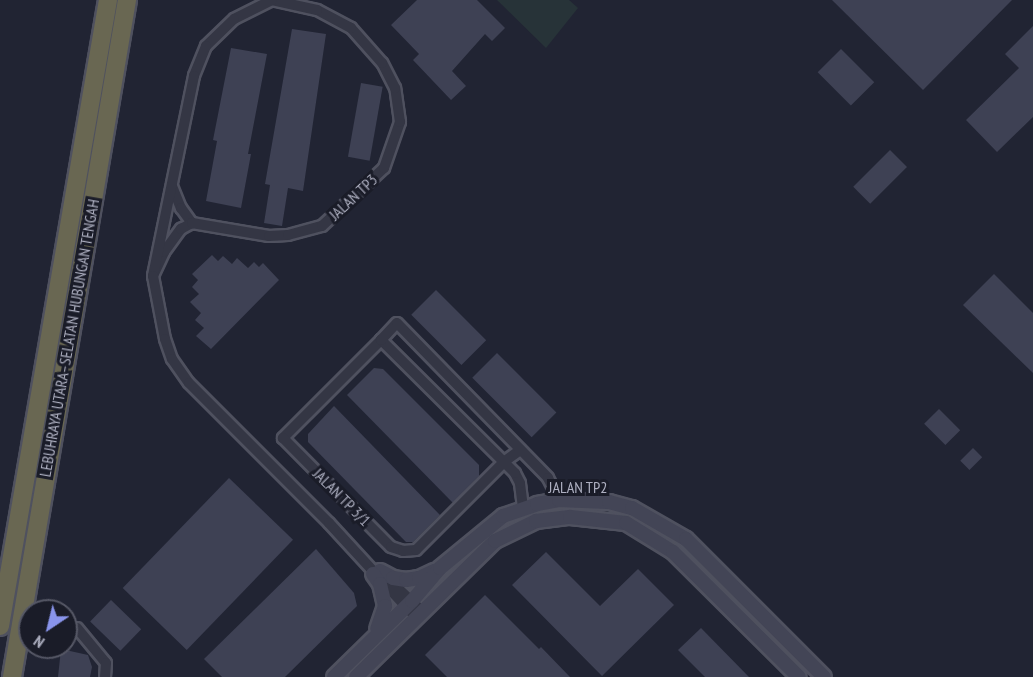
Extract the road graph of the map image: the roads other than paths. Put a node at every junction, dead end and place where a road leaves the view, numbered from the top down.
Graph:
1 (108, 0) edge
2 (127, 0) edge
3 (172, 186) junction
4 (192, 223) junction
5 (153, 276) junction
6 (381, 339) junction
7 (520, 450) junction
8 (505, 461) junction
9 (559, 500) junction
10 (523, 508) junction
11 (440, 568) junction
12 (377, 572) junction
13 (409, 603) junction
14 (419, 615) junction
15 (0, 626) edge
16 (78, 629) edge
17 (368, 644) junction
18 (12, 677) edge
19 (105, 677) edge
20 (334, 677) edge
21 (356, 677) edge
22 (799, 677) edge
23 (824, 677) edge

1 - 15 highway, LEBUHRAYA UTARA–SELATAN HUBUNGAN TENGAH
2 - 18 highway, LEBUHRAYA UTARA–SELATAN HUBUNGAN TENGAH
3 - 4 street
3 - 4 street, JALAN TP3
3 - 5 street, JALAN TP3
4 - 5 street
5 - 12 street, JALAN TP3
6 - 7 street
6 - 8 street
6 - 8 street, JALAN TP 3/1
7 - 8 street
7 - 9 street
8 - 10 street
9 - 10 street, JALAN TP2
9 - 23 street, JALAN TP2
10 - 11 street, JALAN TP2
11 - 12 street
11 - 13 street, JALAN TP2
12 - 13 street, JALAN TP3
12 - 17 street
13 - 14 street, JALAN TP3
13 - 17 street, JALAN TP2
14 - 21 street, JALAN TP2
14 - 22 street, JALAN TP2
16 - 19 street
17 - 20 street, JALAN TP2

